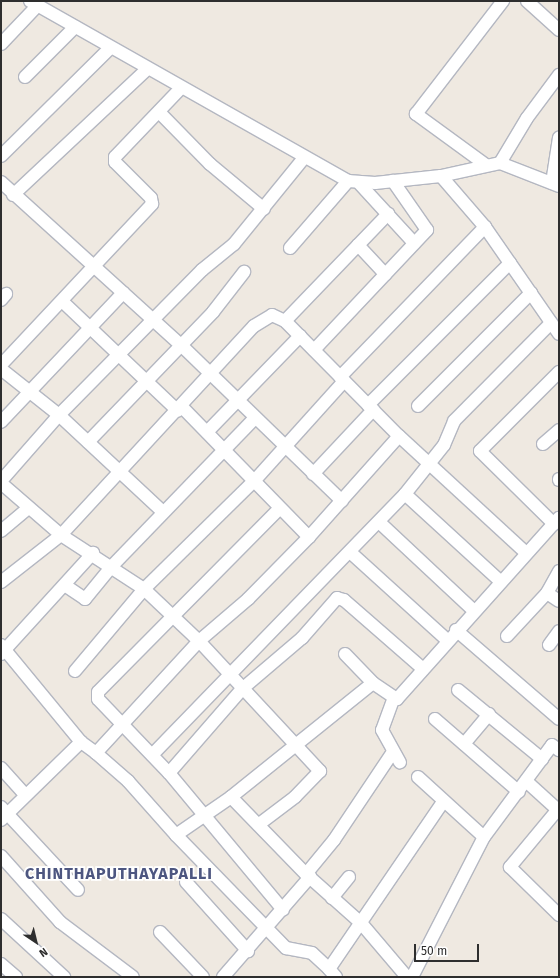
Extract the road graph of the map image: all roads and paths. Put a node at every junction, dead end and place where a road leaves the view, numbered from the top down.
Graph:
1 (503, 1) edge
2 (527, 1) edge
3 (34, 3) edge
4 (75, 27) junction
5 (559, 30) edge
6 (1, 44) edge
7 (110, 48) junction
8 (148, 69) junction
9 (559, 76) edge
10 (25, 77) dead end
11 (181, 88) junction
12 (159, 112) junction
13 (559, 138) edge
14 (1, 156) edge
15 (304, 158) junction
16 (500, 163) junction
17 (486, 165) junction
18 (441, 176) junction
19 (393, 181) junction
20 (1, 182) edge
21 (353, 182) junction
22 (555, 184) edge
23 (13, 194) junction
24 (264, 209) junction
25 (388, 214) junction
26 (485, 227) junction
27 (414, 243) junction
28 (358, 245) junction
29 (290, 248) dead end
30 (510, 263) junction
31 (94, 269) junction
32 (244, 272) dead end
33 (385, 274) junction
34 (123, 293) junction
35 (531, 293) junction
36 (63, 302) junction
37 (154, 321) junction
38 (285, 321) junction
39 (551, 323) junction
40 (91, 327) junction
41 (559, 334) edge
42 (300, 336) junction
43 (181, 345) junction
44 (314, 350) junction
45 (120, 354) junction
46 (1, 365) edge
47 (1, 369) edge
48 (559, 372) edge
49 (211, 375) junction
50 (342, 379) junction
51 (147, 380) junction
52 (28, 391) junction
53 (239, 402) junction
54 (418, 406) dead end
55 (370, 407) junction
56 (180, 409) junction
57 (59, 415) junction
58 (255, 418) junction
59 (1, 422) edge
60 (559, 430) edge
61 (207, 432) junction
62 (399, 436) junction
63 (88, 442) junction
64 (543, 444) dead end
65 (285, 446) junction
66 (223, 449) junction
67 (428, 462) junction
68 (119, 470) junction
69 (313, 474) junction
70 (255, 480) junction
71 (1, 482) edge
72 (405, 494) junction
73 (342, 501) junction
74 (28, 508) junction
75 (280, 509) junction
76 (163, 512) junction
77 (556, 521) edge
78 (379, 522) junction
79 (1, 531) edge
80 (61, 535) junction
81 (309, 537) junction
82 (350, 552) junction
83 (525, 552) junction
84 (93, 553) junction
85 (112, 566) junction
86 (559, 571) edge
87 (500, 581) junction
88 (1, 582) edge
89 (66, 586) junction
90 (144, 589) junction
91 (547, 593) junction
92 (559, 601) edge
93 (473, 610) junction
94 (173, 616) junction
95 (456, 630) junction
96 (559, 631) edge
97 (507, 636) dead end
98 (447, 640) junction
99 (199, 641) junction
100 (549, 645) dead end
101 (2, 650) edge
102 (345, 654) dead end
103 (423, 669) junction
104 (75, 671) dead end
105 (227, 674) junction
106 (373, 683) junction
107 (242, 689) junction
108 (458, 690) dead end
109 (393, 700) junction
110 (489, 714) junction
111 (435, 719) dead end
112 (559, 719) edge
113 (120, 725) junction
114 (81, 742) junction
115 (464, 744) junction
116 (557, 744) edge
117 (296, 745) junction
118 (96, 753) junction
119 (152, 755) junction
120 (542, 759) junction
121 (1, 768) edge
122 (169, 773) junction
123 (418, 776) dead end
124 (526, 781) junction
125 (519, 792) junction
126 (25, 795) junction
127 (231, 796) junction
128 (442, 802) junction
129 (558, 810) edge
130 (3, 814) edge
131 (204, 816) junction
132 (258, 825) junction
133 (176, 835) junction
134 (484, 837) junction
135 (1, 856) edge
136 (308, 875) junction
137 (350, 877) dead end
138 (186, 882) dead end
139 (78, 890) dead end
140 (332, 898) junction
141 (283, 910) junction
142 (559, 915) edge
143 (1, 919) edge
144 (361, 923) junction
145 (269, 928) junction
146 (160, 932) dead end
147 (248, 951) junction
148 (1, 964) edge
149 (333, 973) edge
150 (16, 977) edge
151 (64, 977) edge
152 (132, 977) edge
153 (203, 977) edge
154 (223, 977) edge
155 (407, 977) edge
156 (412, 977) edge

1 - 17 street
2 - 5 street
3 - 4 street
3 - 6 street
4 - 7 street
4 - 10 street
7 - 8 street
7 - 14 street
8 - 11 street
8 - 23 street
9 - 16 street
11 - 12 street
11 - 15 street
12 - 24 street
12 - 31 street
13 - 22 street
15 - 21 street
15 - 24 street
16 - 17 street
16 - 22 street
17 - 18 street
18 - 19 street
18 - 26 street
19 - 21 street
19 - 27 street
20 - 23 street
21 - 25 street
21 - 29 street
23 - 31 street
24 - 37 street
25 - 27 street
25 - 28 street
26 - 30 street
26 - 50 street
27 - 33 street
28 - 33 street
28 - 38 street
30 - 35 street
30 - 55 street
31 - 34 street
31 - 36 street
32 - 43 street
33 - 44 street
34 - 37 street
34 - 40 street
35 - 39 street
35 - 54 street
36 - 40 street
36 - 46 street
37 - 43 street
37 - 45 street
38 - 42 street
38 - 49 street
39 - 41 street
39 - 67 street
40 - 45 street
40 - 52 street
42 - 44 street
42 - 53 street
43 - 49 street
43 - 51 street
44 - 50 street
45 - 51 street
45 - 57 street
47 - 52 street
48 - 77 street
49 - 53 street
49 - 56 street
50 - 55 street
50 - 65 street
51 - 56 street
51 - 63 street
52 - 57 street
52 - 59 street
53 - 58 street
53 - 61 street
55 - 62 street
55 - 69 street
56 - 61 street
56 - 68 street
57 - 63 street
57 - 71 street
58 - 65 street
58 - 66 street
60 - 64 street
61 - 66 street
62 - 67 street
62 - 73 street
63 - 68 street
65 - 69 street
65 - 70 street
66 - 70 street
66 - 76 street
67 - 72 street
67 - 83 street
68 - 76 street
68 - 80 street
69 - 73 street
70 - 75 street
70 - 90 street
71 - 74 street
72 - 78 street
72 - 87 street
73 - 81 street
74 - 79 street
74 - 80 street
75 - 81 street
75 - 94 street
76 - 85 street
77 - 83 street
78 - 82 street
78 - 93 street
80 - 84 street
80 - 88 street
81 - 99 street
82 - 98 street
82 - 105 street
83 - 87 street
84 - 85 street
84 - 89 street
85 - 89 street
85 - 90 street
86 - 91 street
87 - 93 street
89 - 101 street
90 - 94 street
90 - 104 street
91 - 92 street
91 - 97 street
93 - 95 street
94 - 99 street
94 - 113 street
95 - 98 street
95 - 112 street
96 - 100 street
98 - 103 street
99 - 105 street
99 - 113 street
101 - 114 street
102 - 106 street
103 - 107 street
103 - 109 street
105 - 107 street
105 - 119 street
106 - 109 street
106 - 117 street
107 - 117 street
107 - 122 street
108 - 110 street
109 - 136 street
110 - 115 street
110 - 120 street
111 - 115 street
113 - 118 street
113 - 119 street
114 - 118 street
114 - 126 street
115 - 125 street
116 - 120 street
117 - 127 street
117 - 132 street
118 - 133 street
119 - 122 street
120 - 124 street
121 - 126 street
122 - 131 street
123 - 128 street
124 - 125 street
124 - 129 street
125 - 134 street
126 - 130 street
127 - 131 street
127 - 132 street
128 - 134 street
128 - 144 street
129 - 142 street
130 - 139 street
131 - 133 street
131 - 141 street
132 - 136 street
133 - 145 street
134 - 156 street
135 - 152 street
136 - 140 street
136 - 141 street
137 - 140 street
138 - 147 street
140 - 144 street
141 - 145 street
143 - 151 street
144 - 149 street
144 - 155 street
145 - 147 street
145 - 149 street
146 - 153 street
147 - 154 street
148 - 150 street

